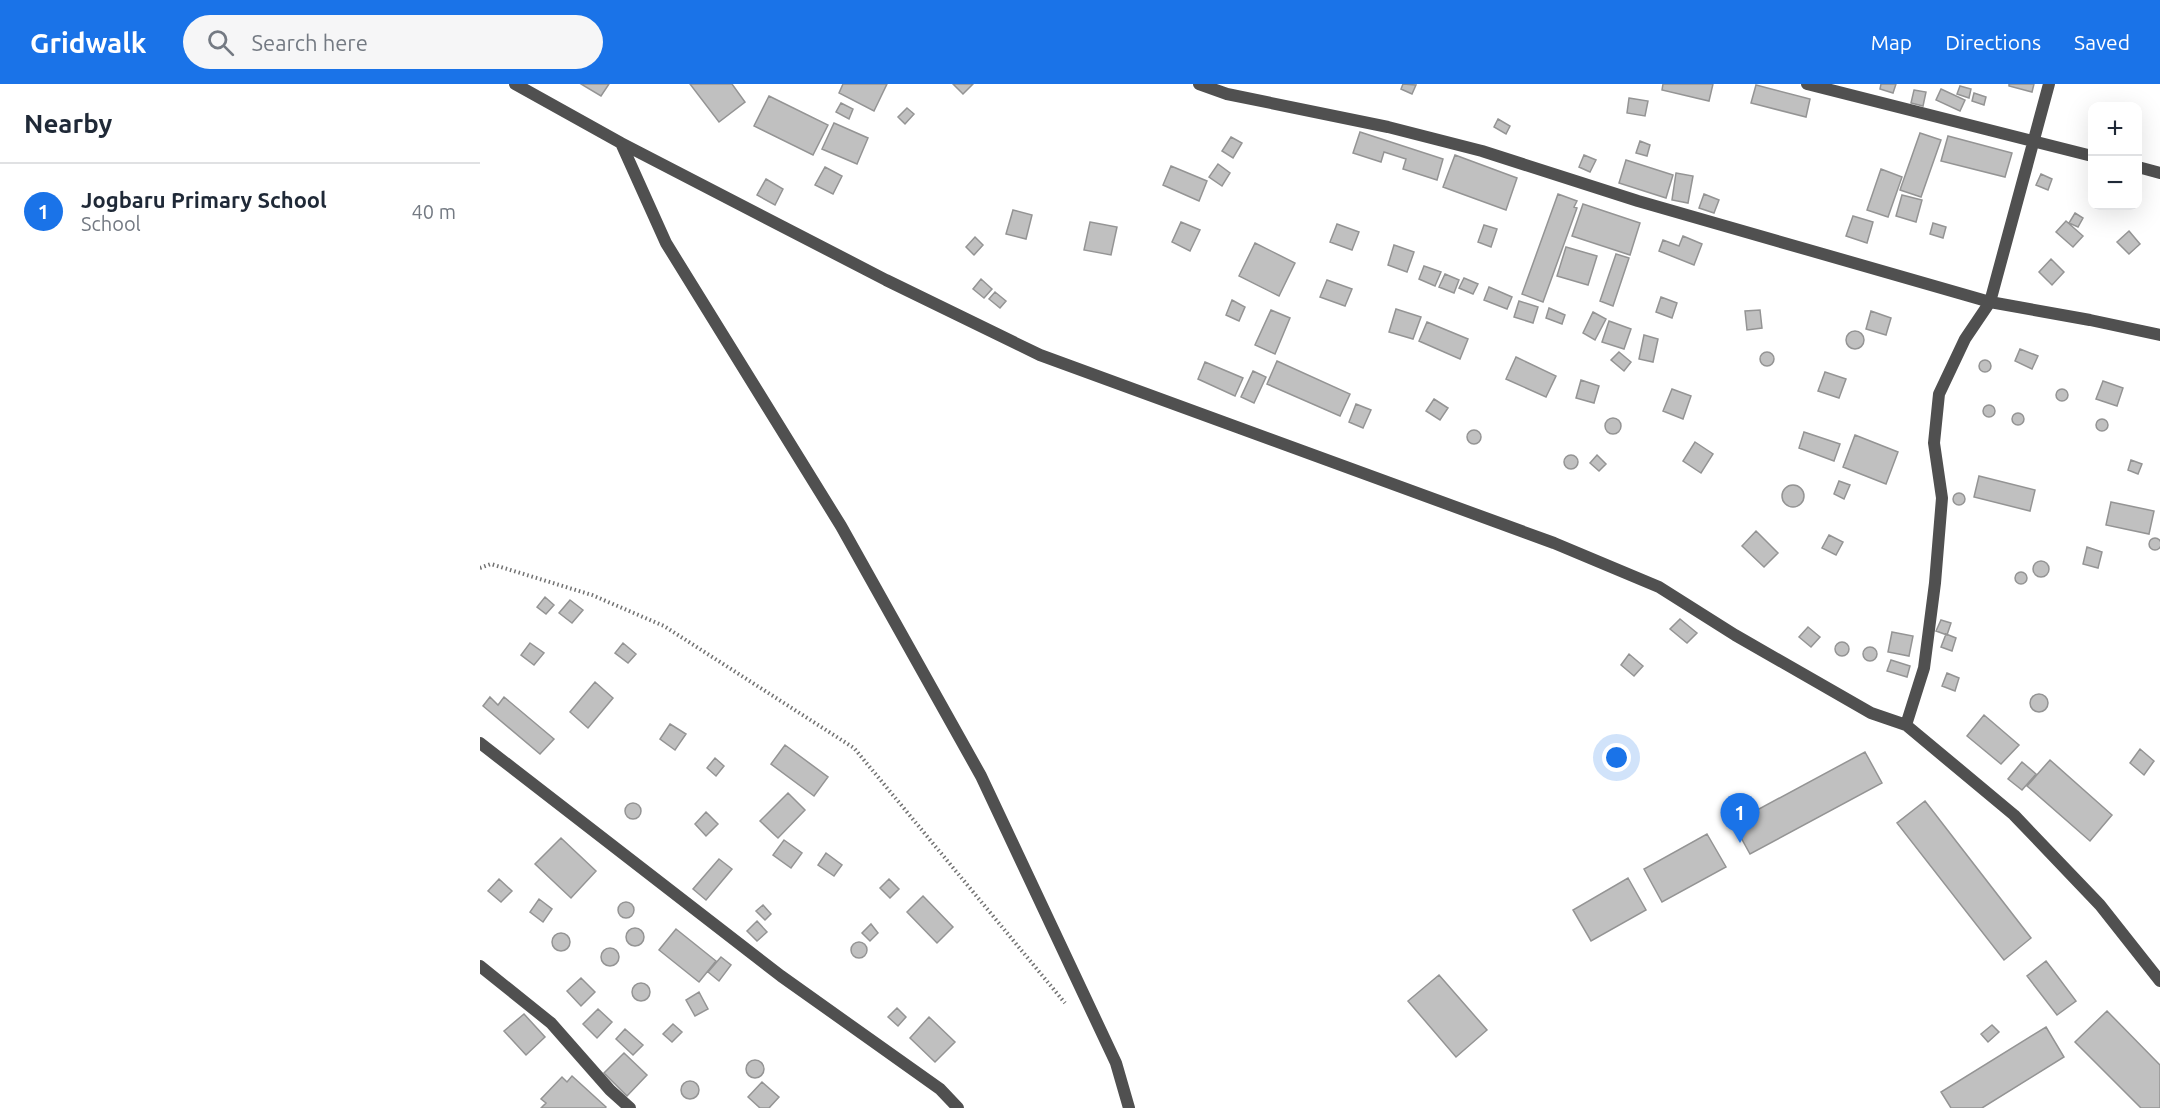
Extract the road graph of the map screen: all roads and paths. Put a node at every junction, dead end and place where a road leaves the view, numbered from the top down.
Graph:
1 (515, 84) edge
2 (1199, 84) edge
3 (1807, 84) edge
4 (2049, 84) edge
5 (2035, 141) junction
6 (621, 142) junction
7 (2088, 155) edge
8 (2142, 168) edge
9 (2160, 173) edge
10 (1990, 302) junction
11 (2160, 335) edge
12 (480, 568) edge
13 (1905, 725) junction
14 (480, 743) edge
15 (480, 966) edge
16 (2160, 981) edge
17 (1066, 1004) dead end
18 (630, 1108) edge
19 (958, 1108) edge
20 (1129, 1108) edge

1 - 6 street
2 - 10 street
3 - 5 street
4 - 5 street
5 - 7 street
5 - 10 street
6 - 13 street
6 - 20 street
8 - 9 street
10 - 11 street
10 - 13 street
12 - 17 path
13 - 16 street
14 - 19 street
15 - 18 street

